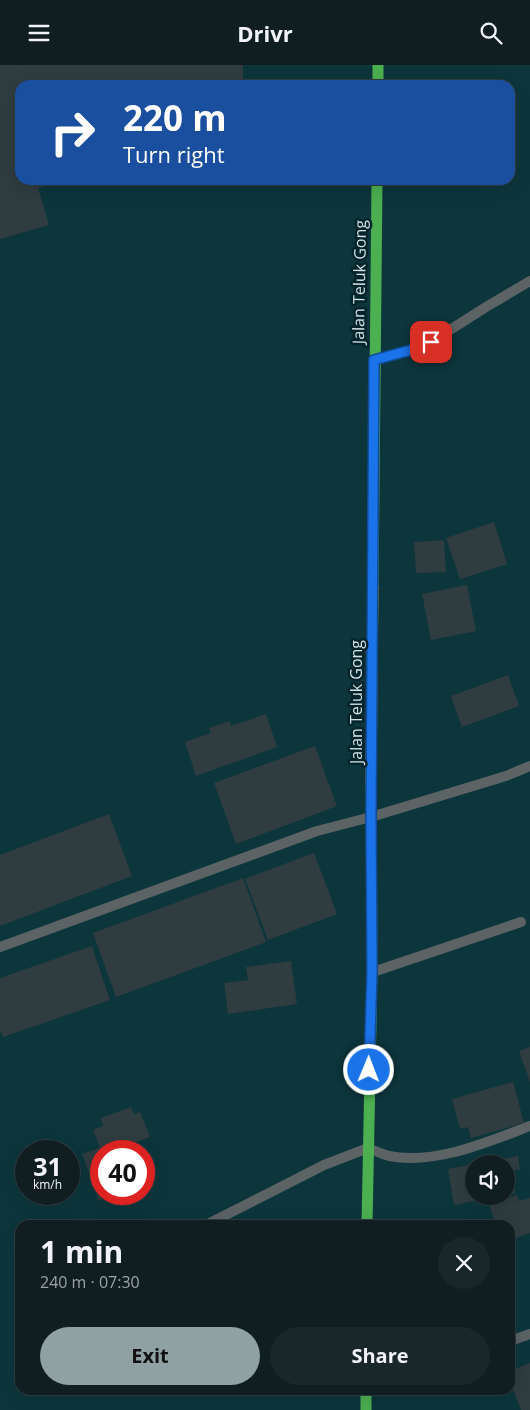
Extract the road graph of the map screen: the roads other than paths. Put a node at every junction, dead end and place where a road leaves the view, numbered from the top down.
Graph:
1 (378, 65) edge
2 (378, 80) edge
3 (377, 185) edge
4 (530, 281) edge
5 (374, 360) junction
6 (530, 766) edge
7 (371, 817) junction
8 (521, 922) dead end
9 (0, 947) edge
10 (372, 972) junction
11 (530, 1126) edge
12 (368, 1148) junction
13 (216, 1220) edge
14 (367, 1220) edge
15 (530, 1334) edge
16 (515, 1339) edge
17 (366, 1395) edge
18 (366, 1410) edge

1 - 2 street
3 - 5 street, Jalan Teluk Gong
4 - 5 lane
5 - 7 street, Jalan Teluk Gong
6 - 7 lane
7 - 9 lane
7 - 10 street, Jalan Teluk Gong
8 - 10 lane
10 - 12 street, Jalan Teluk Gong
11 - 12 lane
12 - 13 lane
12 - 14 street, Jalan Teluk Gong
15 - 16 lane
17 - 18 street

